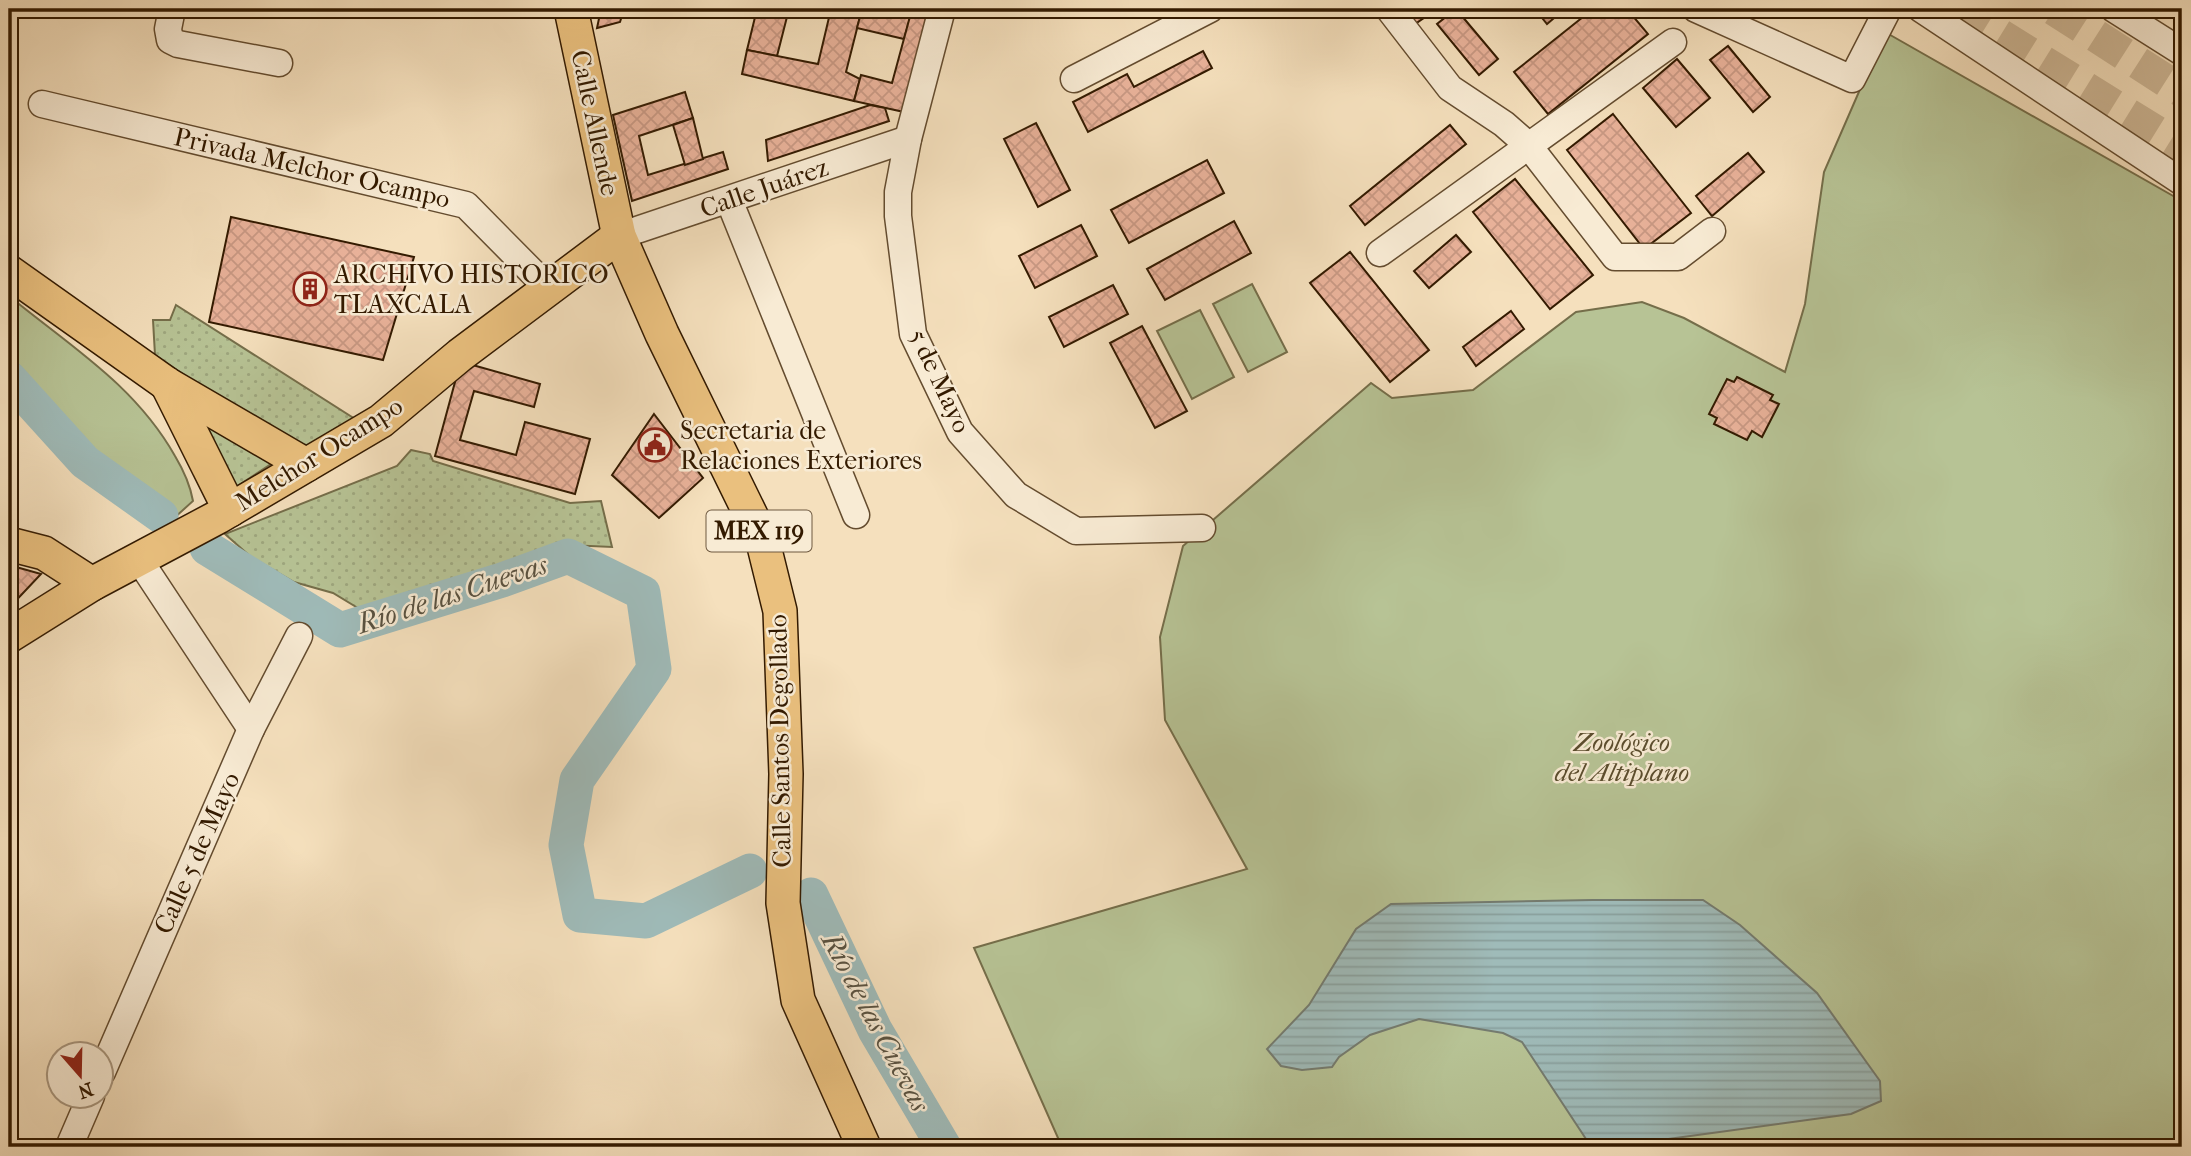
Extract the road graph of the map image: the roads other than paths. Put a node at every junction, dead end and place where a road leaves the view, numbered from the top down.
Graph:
1 (172, 9) edge
2 (570, 9) edge
3 (942, 9) edge
4 (1210, 9) edge
5 (1389, 9) edge
6 (1696, 9) edge
7 (1888, 9) edge
8 (1921, 9) edge
9 (2114, 9) edge
10 (1673, 42) dead end
11 (2182, 52) edge
12 (279, 62) dead end
13 (1074, 79) dead end
14 (43, 104) dead end
15 (908, 139) junction
16 (1528, 145) junction
17 (2182, 182) edge
18 (729, 200) junction
19 (1712, 231) dead end
20 (619, 236) junction
21 (1380, 253) dead end
22 (9, 272) edge
23 (549, 289) junction
24 (167, 384) junction
25 (306, 465) junction
26 (224, 514) junction
27 (856, 515) dead end
28 (1202, 528) dead end
29 (9, 544) edge
30 (138, 558) junction
31 (92, 584) junction
32 (9, 636) edge
33 (299, 636) dead end
34 (251, 729) junction
35 (116, 1040) edge
36 (85, 1110) edge
37 (69, 1147) edge
38 (864, 1147) edge

1 - 12 street
2 - 20 main road, Calle Allende / MEX 119
3 - 15 street
4 - 13 street
5 - 16 street
6 - 7 street
8 - 17 street
9 - 11 street
10 - 16 street
14 - 23 street, Privada Melchor Ocampo
15 - 18 street, Calle Juárez
15 - 28 street, 5 de Mayo
16 - 19 street
16 - 21 street
18 - 20 street, Calle Juárez
18 - 27 street
20 - 23 main road, Melchor Ocampo
20 - 38 main road, Calle Santos Degollado / MEX 119
22 - 24 main road
23 - 25 main road, Melchor Ocampo
24 - 25 main road
24 - 26 main road
25 - 26 main road, Melchor Ocampo
26 - 30 main road, Melchor Ocampo
29 - 31 main road
30 - 31 main road, Melchor Ocampo
30 - 34 street
31 - 32 main road, Melchor Ocampo
33 - 34 street, Calle 5 de Mayo
34 - 35 street, Calle 5 de Mayo
36 - 37 street

